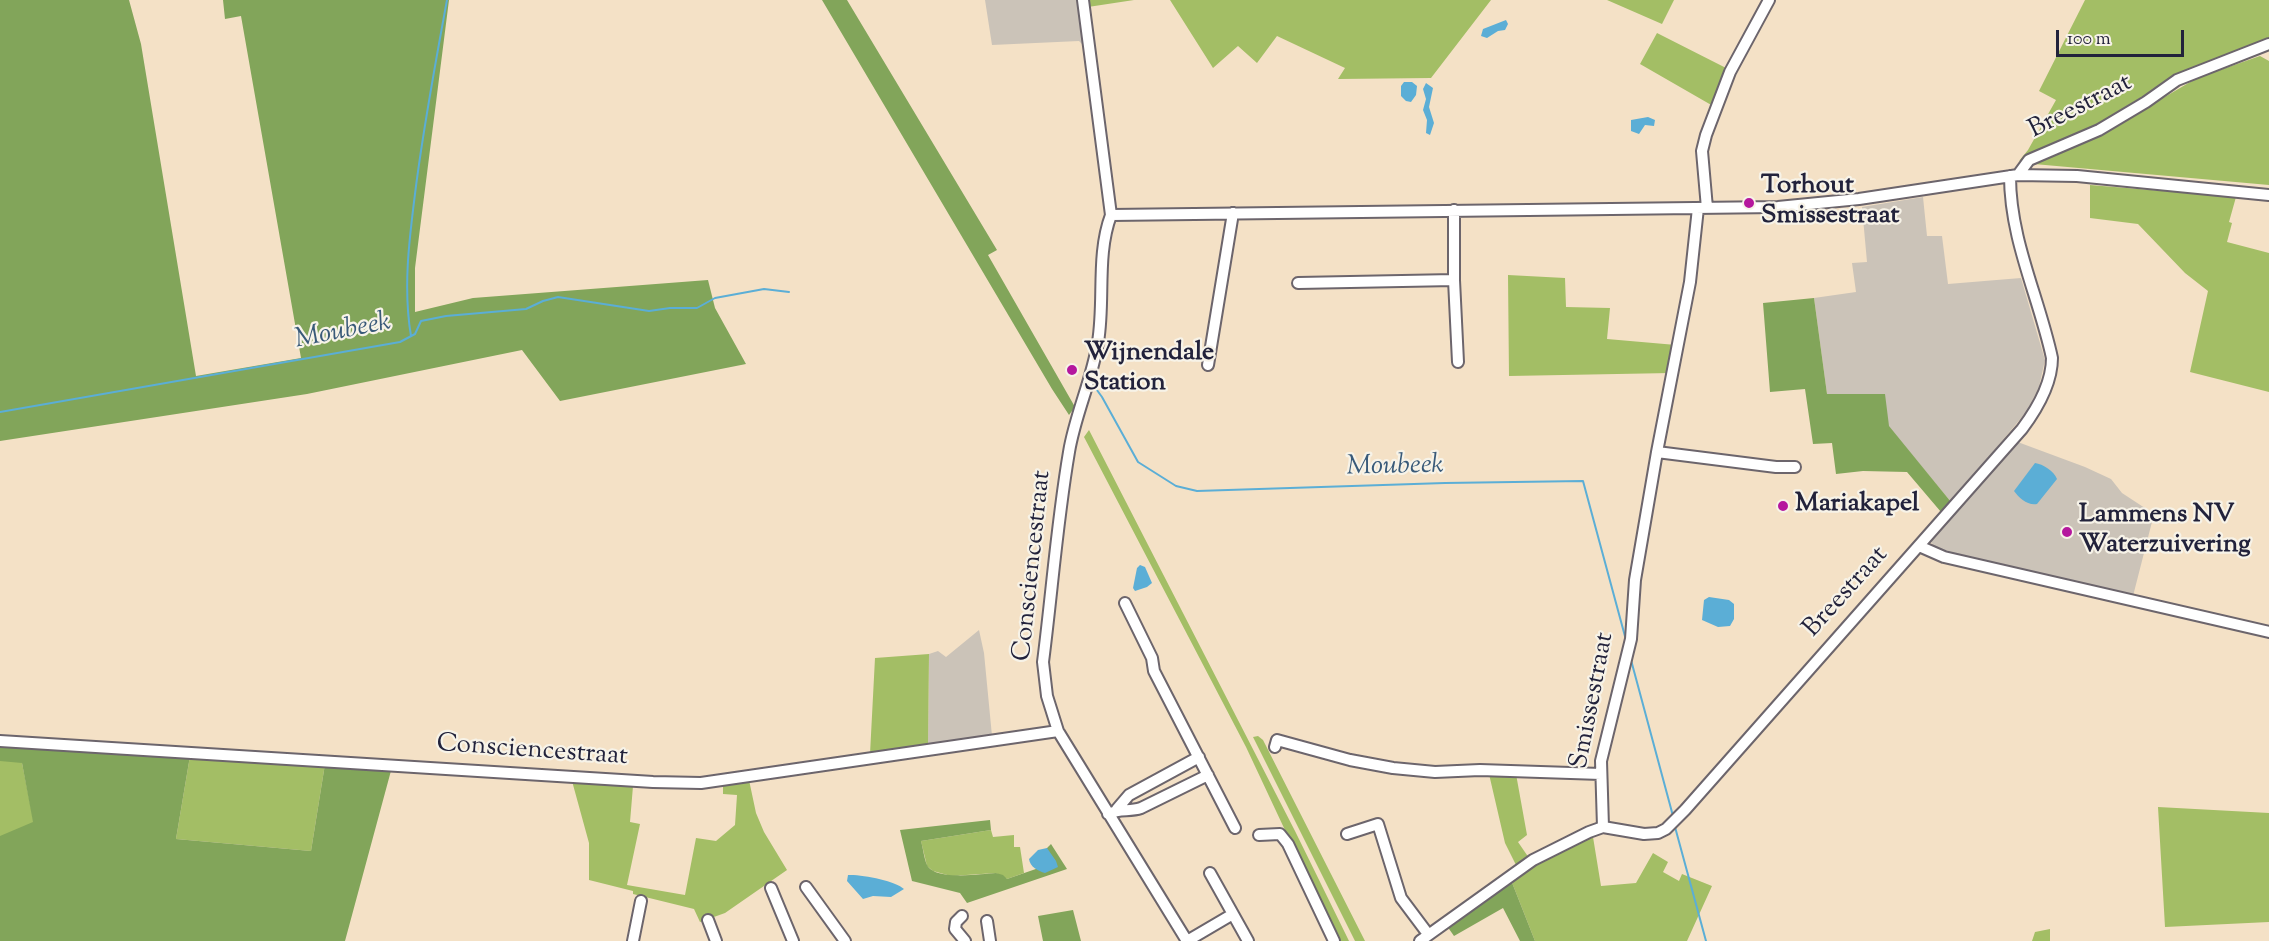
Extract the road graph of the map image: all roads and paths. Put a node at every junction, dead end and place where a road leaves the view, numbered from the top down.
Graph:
1 (1083, 0) edge
2 (1769, 0) edge
3 (2269, 44) edge
4 (2014, 176) junction
5 (2269, 195) edge
6 (1702, 208) junction
7 (1454, 210) junction
8 (1233, 213) junction
9 (1111, 215) junction
10 (1454, 280) junction
11 (1298, 283) dead end
12 (1458, 362) dead end
13 (1208, 365) dead end
14 (1657, 452) junction
15 (1795, 466) dead end
16 (1919, 546) junction
17 (1125, 603) dead end
18 (2269, 632) edge
19 (1058, 731) junction
20 (0, 741) edge
21 (1275, 747) dead end
22 (1199, 757) junction
23 (1601, 774) junction
24 (1208, 775) junction
25 (1113, 812) junction
26 (1603, 827) junction
27 (1235, 828) dead end
28 (1347, 834) dead end
29 (1259, 835) dead end
30 (1210, 873) dead end
31 (806, 887) dead end
32 (771, 888) dead end
33 (641, 902) dead end
34 (1233, 914) junction
35 (962, 916) dead end
36 (708, 920) dead end
37 (987, 921) dead end
38 (1424, 937) edge
39 (633, 941) edge
40 (716, 941) edge
41 (793, 941) edge
42 (845, 941) edge
43 (965, 941) edge
44 (990, 941) edge
45 (1187, 941) edge
46 (1248, 941) edge
47 (1334, 941) edge

1 - 9 street
2 - 6 street, Smissestraat
3 - 4 street, Breestraat
4 - 5 street
4 - 6 street
4 - 16 street, Breestraat
6 - 7 street
6 - 14 street, Smissestraat
7 - 8 street
7 - 10 street
8 - 9 street
8 - 13 street
9 - 19 street, Consciencestraat
10 - 11 street
10 - 12 street
14 - 15 street
14 - 23 street, Smissestraat
16 - 18 street
16 - 26 street, Breestraat
17 - 22 street
19 - 20 street, Consciencestraat
19 - 25 street, Consciencestraat
21 - 23 street
22 - 24 street
22 - 25 street
23 - 26 street, Smissestraat
24 - 25 street
24 - 27 street
25 - 45 street, Consciencestraat
26 - 38 street
28 - 38 street
29 - 47 street
30 - 34 street
31 - 42 street
32 - 41 street
33 - 39 street
34 - 45 street
34 - 46 street
35 - 43 street
36 - 40 street
37 - 44 street

